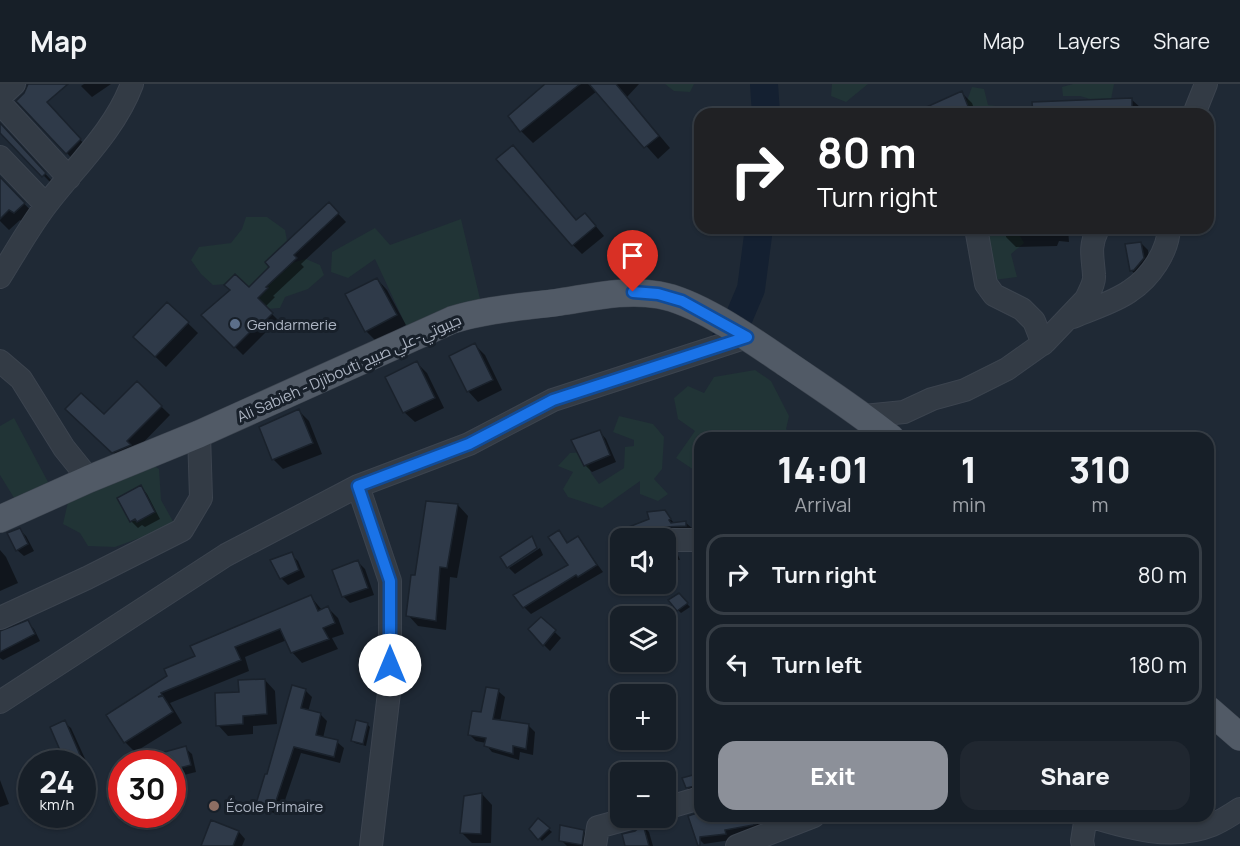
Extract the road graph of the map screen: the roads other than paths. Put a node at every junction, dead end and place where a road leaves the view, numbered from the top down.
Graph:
1 (14, 84) edge
2 (1206, 84) edge
3 (127, 88) edge
4 (0, 97) edge
5 (0, 103) edge
6 (1196, 108) edge
7 (0, 157) edge
8 (69, 178) junction
9 (46, 205) junction
10 (977, 234) edge
11 (1098, 234) edge
12 (1168, 234) edge
13 (0, 277) edge
14 (1066, 320) junction
15 (747, 337) junction
16 (1043, 344) junction
17 (0, 361) edge
18 (864, 416) junction
19 (884, 432) edge
20 (200, 434) junction
21 (89, 479) junction
22 (358, 486) junction
23 (0, 519) edge
24 (676, 540) edge
25 (694, 540) edge
26 (0, 618) edge
27 (1, 700) edge
28 (1214, 714) edge
29 (1240, 736) edge
30 (694, 800) edge
31 (676, 805) edge
32 (1240, 809) edge
33 (797, 822) edge
34 (1087, 822) edge
35 (1111, 822) edge
36 (610, 824) edge
37 (371, 846) edge
38 (595, 846) edge
39 (737, 846) edge
40 (1083, 846) edge

1 - 4 street
2 - 6 street
3 - 8 street
5 - 8 street
7 - 9 street
8 - 9 street
9 - 13 street
10 - 16 street
11 - 14 street
12 - 14 street
14 - 16 street
15 - 18 main road, Ali Sabieh - Djibouti جيبوتي-علي صبيح
15 - 20 main road, Ali Sabieh - Djibouti جيبوتي-علي صبيح
15 - 22 street
16 - 18 street
17 - 21 street
18 - 19 main road, Ali Sabieh - Djibouti جيبوتي-علي صبيح
20 - 21 main road, Ali Sabieh - Djibouti جيبوتي-علي صبيح
20 - 26 street
21 - 23 main road, Ali Sabieh - Djibouti جيبوتي-علي صبيح
22 - 27 street
22 - 37 street
24 - 25 street
28 - 29 main road
30 - 31 street
32 - 35 street
33 - 39 street
34 - 40 street
36 - 38 street

